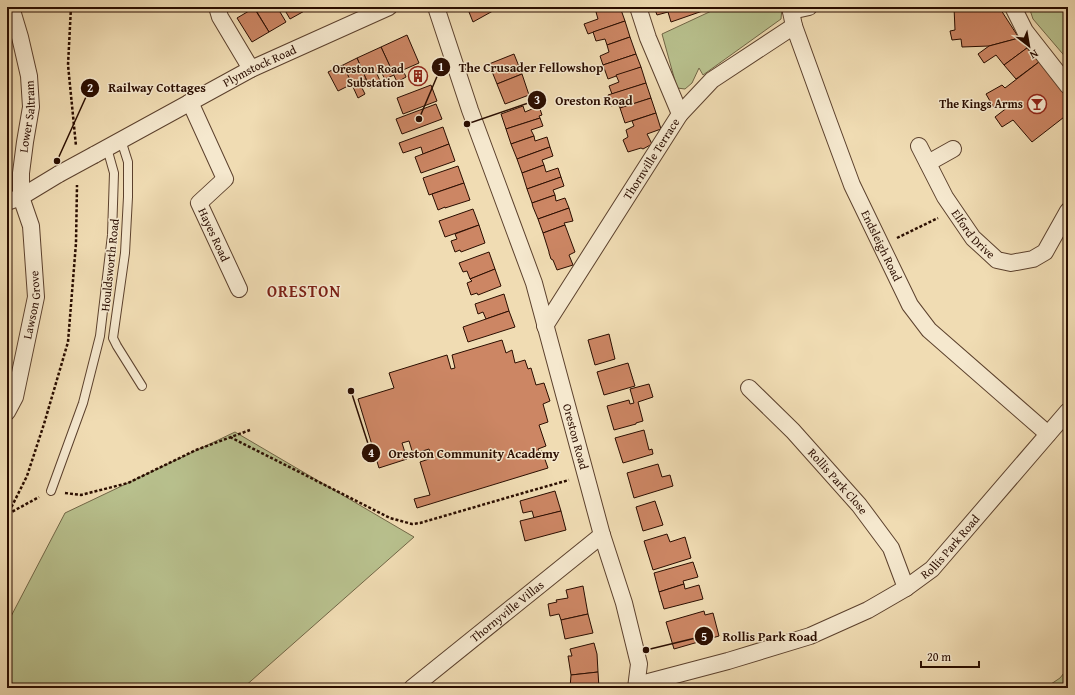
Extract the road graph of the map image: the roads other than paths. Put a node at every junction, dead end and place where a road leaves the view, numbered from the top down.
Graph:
1 (10, 7) edge
2 (217, 7) edge
3 (389, 7) edge
4 (436, 7) edge
5 (638, 7) edge
6 (809, 7) edge
7 (1013, 7) edge
8 (792, 15) edge
9 (13, 37) edge
10 (251, 69) junction
11 (1068, 86) edge
12 (190, 102) junction
13 (680, 114) junction
14 (122, 140) junction
15 (920, 146) dead end
16 (953, 149) dead end
17 (100, 151) junction
18 (928, 163) junction
19 (14, 200) edge
20 (1068, 210) edge
21 (238, 289) dead end
22 (545, 326) junction
23 (142, 386) dead end
24 (750, 388) dead end
25 (1068, 411) edge
26 (7, 412) edge
27 (1048, 434) junction
28 (51, 491) road end
29 (602, 535) junction
30 (906, 588) junction
31 (636, 686) edge
32 (412, 688) edge

1 - 9 street, Lower Saltram
2 - 10 street
3 - 10 street, Plymstock Road
4 - 22 street, Oreston Road
5 - 13 street
6 - 8 street
7 - 11 street
8 - 13 street, Thornville Terrace
8 - 27 street, Endsleigh Road
9 - 19 street, Lower Saltram
10 - 12 street, Plymstock Road
12 - 14 street, Plymstock Road
12 - 21 street, Hayes Road
13 - 22 street, Thornville Terrace
14 - 17 street, Plymstock Road
14 - 23 lane, Houldsworth Road
15 - 18 street, Elford Drive
16 - 18 street
17 - 19 street, Plymstock Road, bridge
17 - 28 lane
18 - 20 street, Elford Drive
19 - 26 street, Lawson Grove
22 - 29 street, Oreston Road
24 - 30 street, Rollis Park Close
25 - 27 street, Rollis Park Road
27 - 30 street, Rollis Park Road
29 - 31 street, Oreston Road
29 - 32 street, Thornyville Villas
30 - 31 street, Rollis Park Road

